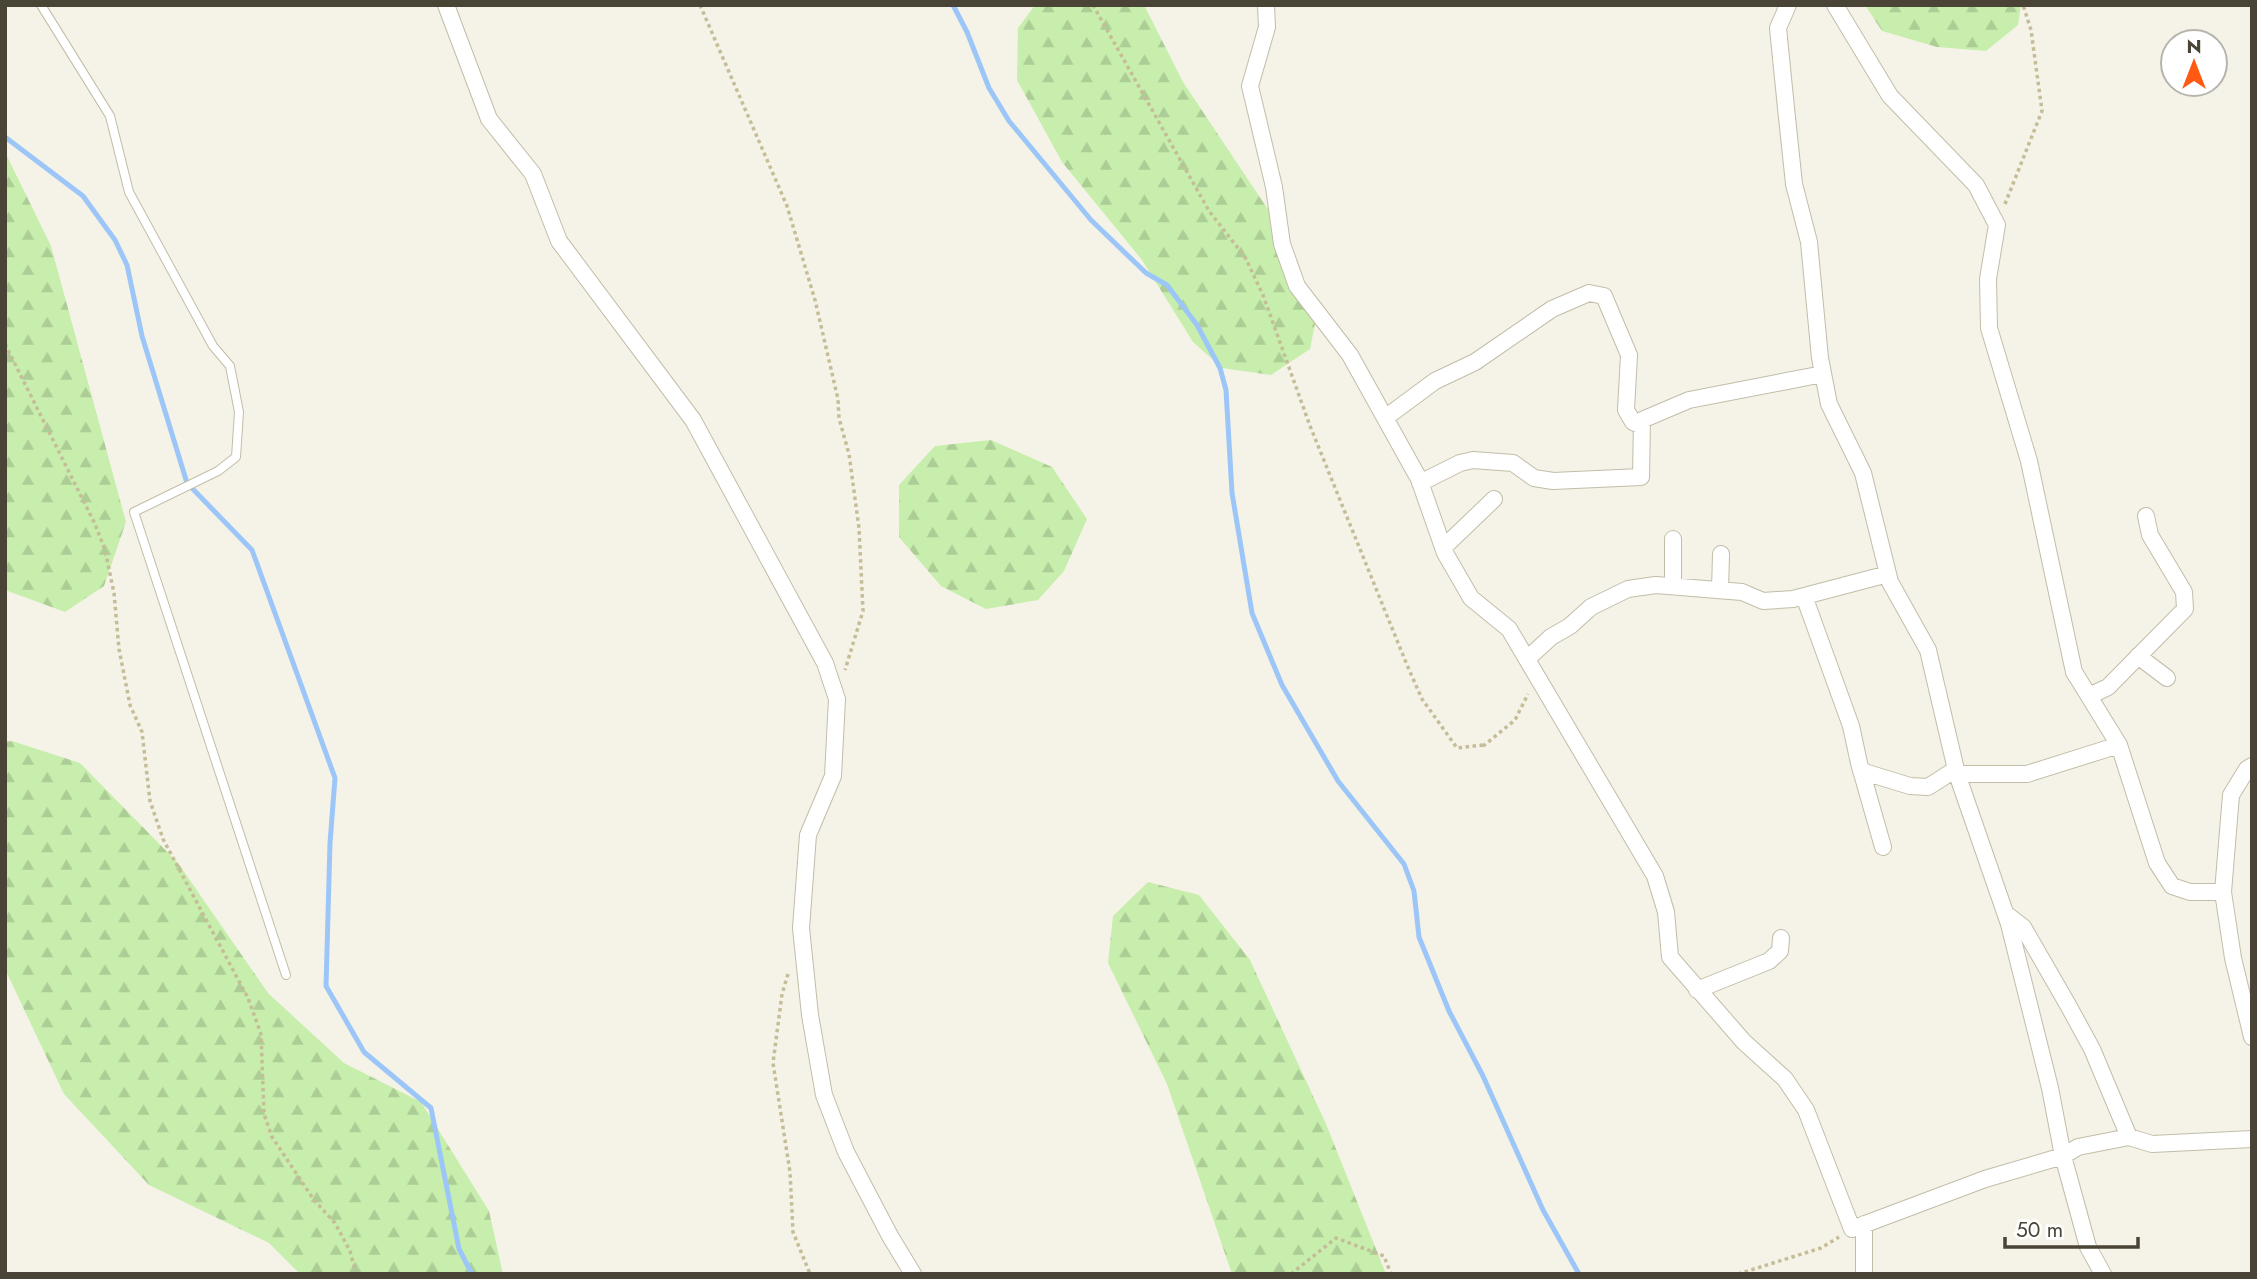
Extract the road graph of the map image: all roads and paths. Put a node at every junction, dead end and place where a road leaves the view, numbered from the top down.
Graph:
1 (41, 5) edge
2 (446, 5) edge
3 (700, 5) edge
4 (1093, 5) edge
5 (1266, 5) edge
6 (1788, 5) edge
7 (1835, 5) edge
8 (2023, 5) edge
9 (1997, 225) junction
10 (5, 344) edge
11 (1823, 374) junction
12 (1385, 418) junction
13 (1642, 426) junction
14 (1420, 483) junction
15 (1494, 499) dead end
16 (2146, 516) dead end
17 (1673, 539) dead end
18 (1443, 548) junction
19 (1721, 554) dead end
20 (1888, 574) junction
21 (1673, 586) junction
22 (1720, 590) junction
23 (1804, 596) junction
24 (2138, 656) junction
25 (1527, 659) junction
26 (1537, 676) junction
27 (2167, 677) dead end
28 (2089, 696) junction
29 (837, 699) junction
30 (2119, 745) junction
31 (2252, 766) edge
32 (1861, 771) junction
33 (1957, 772) junction
34 (1883, 847) dead end
35 (2223, 891) junction
36 (2005, 913) junction
37 (1781, 938) dead end
38 (790, 968) dead end
39 (286, 975) dead end
40 (1697, 990) junction
41 (2252, 1037) edge
42 (2129, 1137) junction
43 (2252, 1139) edge
44 (2063, 1156) junction
45 (1858, 1226) junction
46 (356, 1274) edge
47 (810, 1274) edge
48 (913, 1274) edge
49 (1291, 1274) edge
50 (1391, 1274) edge
51 (1738, 1274) edge
52 (1864, 1274) edge
53 (2103, 1274) edge

1 - 39 lane
2 - 29 street
3 - 29 path
4 - 26 path
5 - 12 street
6 - 11 street
7 - 9 street
8 - 9 path
9 - 28 street
10 - 46 path
11 - 13 street
11 - 20 street
12 - 13 street
12 - 14 street
13 - 14 street
14 - 18 street
15 - 18 street
16 - 24 street
17 - 21 street
18 - 25 street
19 - 22 street
20 - 23 street
20 - 33 street
21 - 22 street
21 - 25 street
22 - 23 street
23 - 32 street
24 - 27 street
24 - 28 street
25 - 26 street
26 - 40 street
28 - 30 street
29 - 48 street
30 - 33 street
30 - 35 street
31 - 35 street
32 - 33 street
32 - 34 street
33 - 36 street
35 - 41 street
36 - 42 street
36 - 44 street
37 - 40 street
38 - 47 path
40 - 45 street
42 - 43 street
42 - 44 street
44 - 45 street
44 - 53 street
45 - 51 path
45 - 52 street
49 - 50 path

